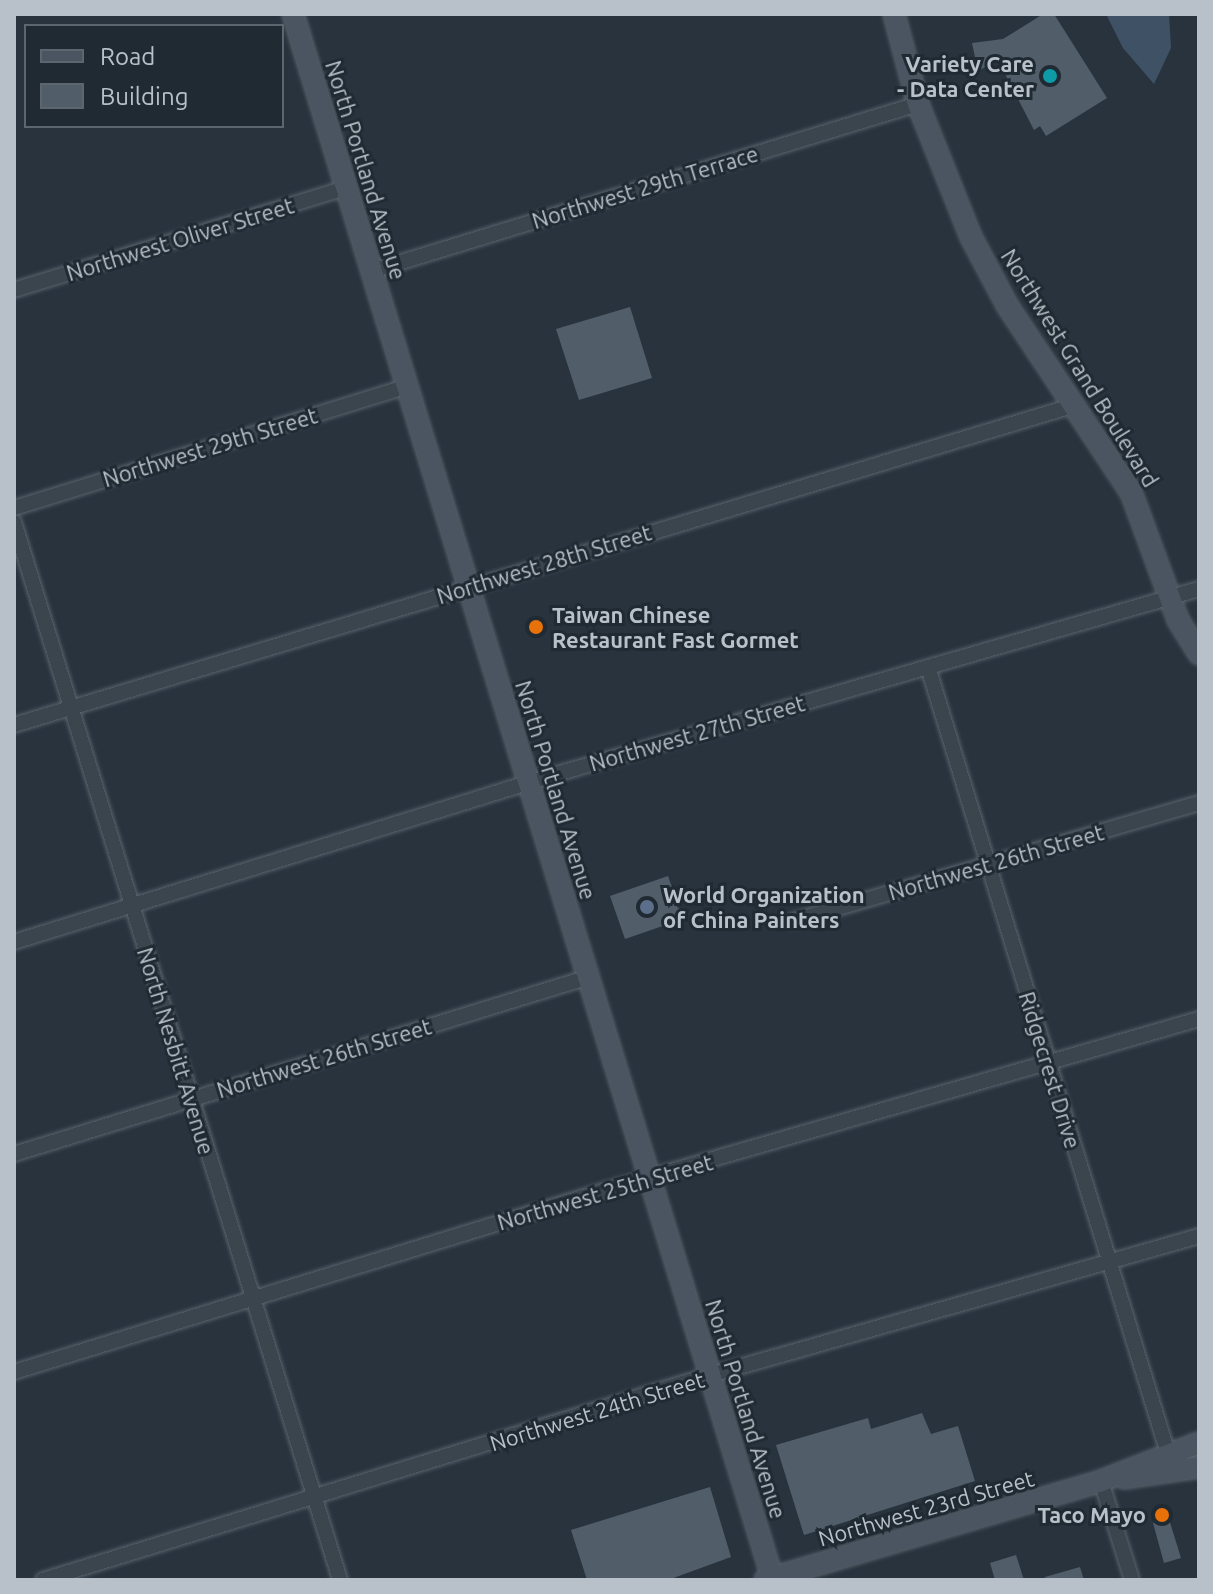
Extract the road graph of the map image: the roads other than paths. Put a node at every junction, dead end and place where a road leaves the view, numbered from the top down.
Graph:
1 (293, 14) edge
2 (894, 14) edge
3 (918, 104) junction
4 (346, 188) junction
5 (372, 271) junction
6 (14, 290) edge
7 (407, 386) junction
8 (1075, 405) junction
9 (14, 508) edge
10 (14, 522) edge
11 (468, 586) junction
12 (1199, 589) edge
13 (1170, 598) junction
14 (1199, 654) edge
15 (928, 667) junction
16 (71, 708) junction
17 (14, 725) edge
18 (529, 783) junction
19 (1199, 803) edge
20 (988, 865) junction
21 (131, 906) junction
22 (793, 921) dead end
23 (14, 942) edge
24 (589, 977) junction
25 (1199, 1019) edge
26 (1048, 1063) junction
27 (191, 1099) junction
28 (14, 1154) edge
29 (650, 1178) junction
30 (1199, 1236) edge
31 (1109, 1262) junction
32 (253, 1299) junction
33 (14, 1372) edge
34 (712, 1377) junction
35 (1199, 1443) edge
36 (1170, 1462) junction
37 (1199, 1467) edge
38 (1101, 1481) junction
39 (314, 1497) junction
40 (770, 1579) edge
41 (43, 1580) edge
42 (340, 1580) edge
43 (1132, 1580) edge

1 - 4 main road, North Portland Avenue
2 - 3 main road, Northwest Grand Boulevard
3 - 5 street, Northwest 29th Terrace
3 - 8 main road, Northwest Grand Boulevard
4 - 5 main road, North Portland Avenue
4 - 6 street, Northwest Oliver Street
5 - 7 main road, North Portland Avenue
7 - 9 street, Northwest 29th Street
7 - 11 main road, North Portland Avenue
8 - 11 street, Northwest 28th Street
8 - 13 main road, Northwest Grand Boulevard
10 - 16 street, North Nesbitt Avenue
11 - 16 street, Northwest 28th Street
11 - 18 main road, North Portland Avenue
12 - 13 street, Northwest 27th Street
13 - 14 main road, Northwest Grand Boulevard
13 - 15 street, Northwest 27th Street
15 - 18 street, Northwest 27th Street
15 - 20 street, Ridgecrest Drive
16 - 17 street, Northwest 28th Street
16 - 21 street, North Nesbitt Avenue
18 - 21 street, Northwest 27th Street
18 - 24 main road, North Portland Avenue
19 - 20 street, Northwest 26th Street
20 - 22 street, Northwest 26th Street
20 - 26 street, Ridgecrest Drive
21 - 23 street, Northwest 27th Street
21 - 27 street, North Nesbitt Avenue
24 - 27 street, Northwest 26th Street
24 - 29 main road, North Portland Avenue
25 - 26 street, Northwest 25th Street
26 - 29 street, Northwest 25th Street
26 - 31 street, Ridgecrest Drive
27 - 28 street, Northwest 26th Street
27 - 32 street, North Nesbitt Avenue
29 - 32 street, Northwest 25th Street
29 - 34 main road, North Portland Avenue
30 - 31 street, Northwest 24th Street
31 - 34 street, Northwest 24th Street
31 - 36 street, Ridgecrest Drive
32 - 33 street, Northwest 25th Street
32 - 39 street, North Nesbitt Avenue
34 - 39 street, Northwest 24th Street
34 - 40 main road, North Portland Avenue
35 - 36 main road, Northwest 23rd Street
36 - 37 main road, Northwest 23rd Street
36 - 38 main road, Northwest 23rd Street
38 - 40 main road, Northwest 23rd Street
38 - 43 street
39 - 41 street, Northwest 24th Street
39 - 42 street, North Nesbitt Avenue

